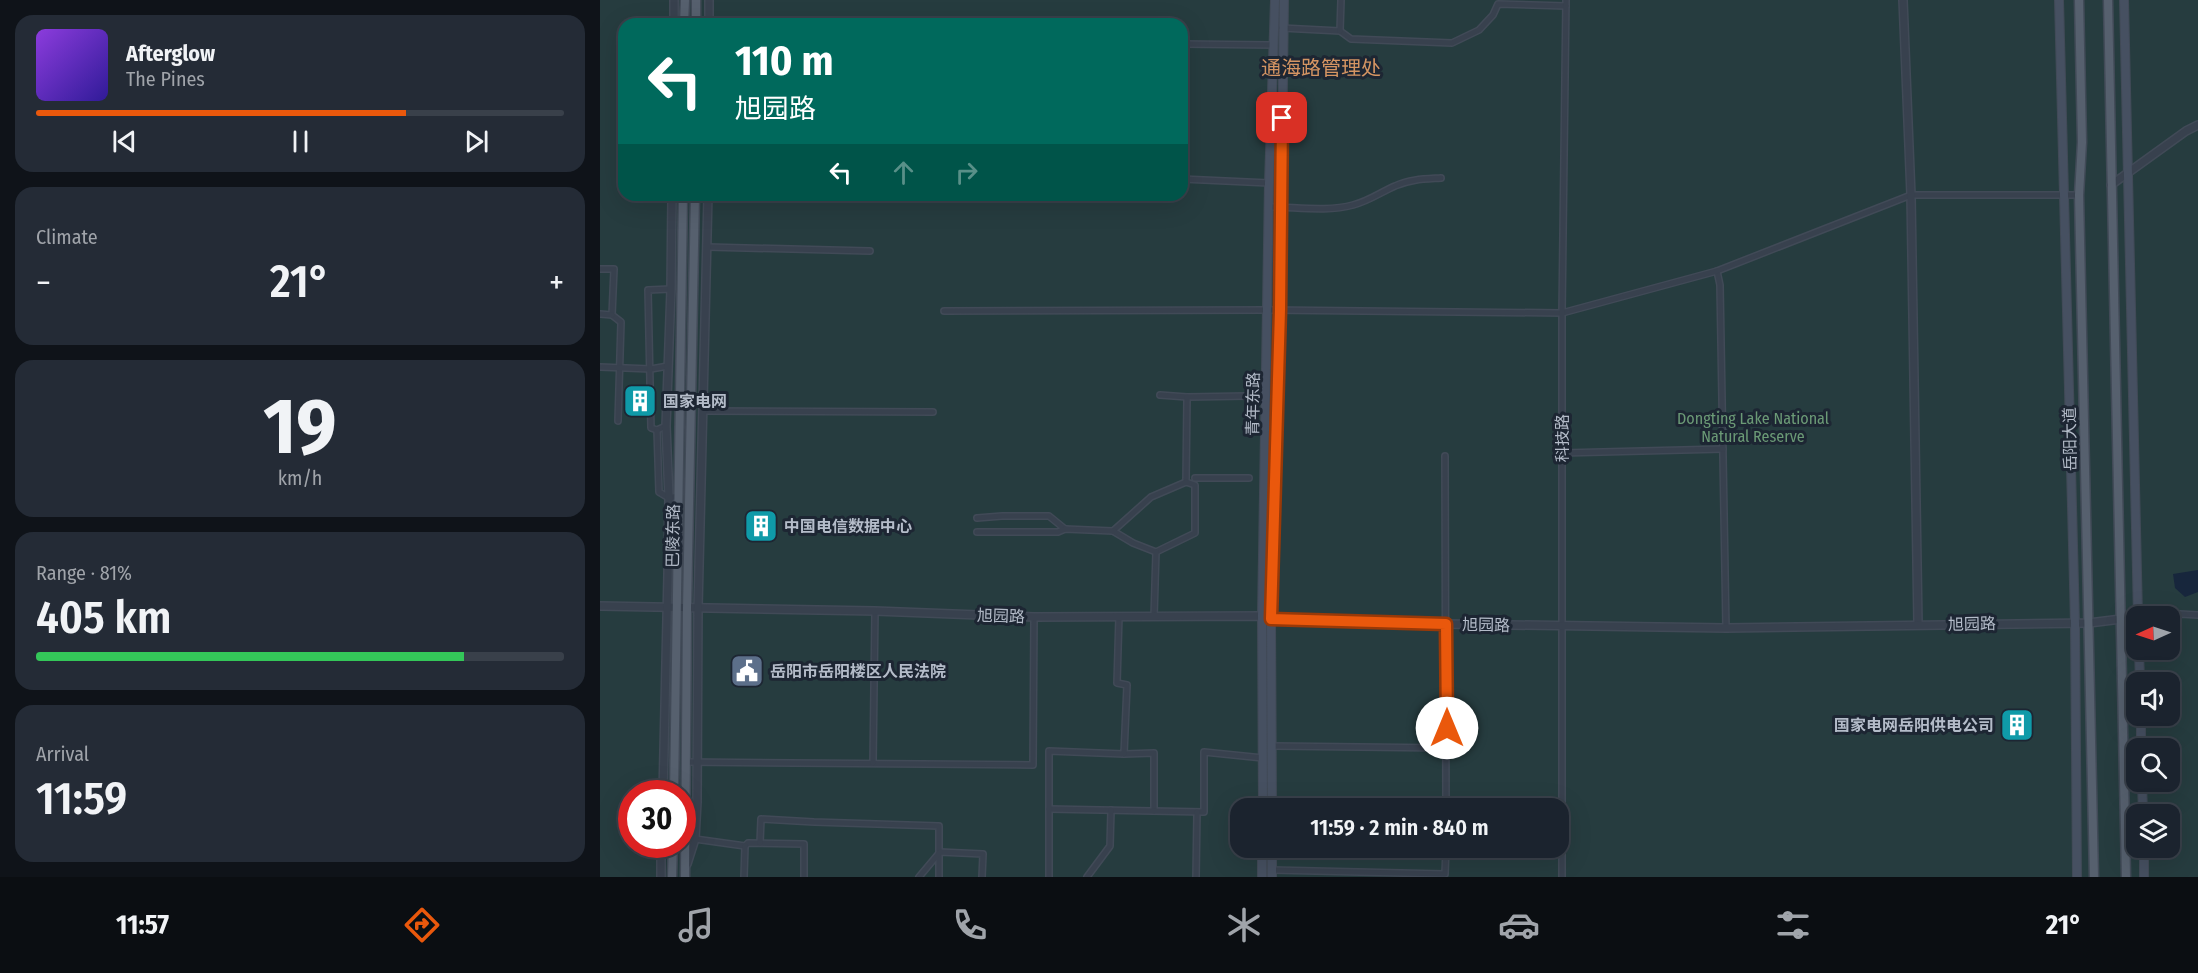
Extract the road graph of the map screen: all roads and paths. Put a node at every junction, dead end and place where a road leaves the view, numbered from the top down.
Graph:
1 (674, 0) edge
2 (685, 0) edge
3 (696, 0) edge
4 (709, 0) edge
5 (1275, 0) edge
6 (1284, 0) edge
7 (1341, 0) edge
8 (1904, 0) edge
9 (2059, 0) edge
10 (2079, 0) edge
11 (2108, 0) edge
12 (2124, 0) edge
13 (1498, 2) edge
14 (1566, 3) edge
15 (674, 18) edge
16 (684, 18) edge
17 (696, 18) edge
18 (709, 18) edge
19 (1274, 28) junction
20 (1283, 28) junction
21 (1340, 31) junction
22 (1188, 44) edge
23 (1273, 45) junction
24 (2198, 126) edge
25 (2127, 173) junction
26 (1441, 178) dead end
27 (1188, 179) edge
28 (1269, 183) junction
29 (2111, 185) junction
30 (1911, 195) junction
31 (2063, 195) junction
32 (2079, 195) junction
33 (672, 201) edge
34 (683, 201) edge
35 (694, 201) edge
36 (708, 201) edge
37 (1269, 207) junction
38 (1281, 207) junction
39 (708, 246) junction
40 (870, 251) dead end
41 (600, 269) edge
42 (1717, 271) junction
43 (671, 289) junction
44 (1268, 310) junction
45 (1280, 310) junction
46 (944, 311) dead end
47 (1562, 313) junction
48 (600, 315) edge
49 (612, 315) junction
50 (668, 366) junction
51 (600, 367) edge
52 (620, 368) junction
53 (651, 369) junction
54 (1160, 395) dead end
55 (1247, 396) dead end
56 (1187, 397) junction
57 (704, 411) junction
58 (933, 412) dead end
59 (618, 421) dead end
60 (666, 426) junction
61 (657, 430) junction
62 (1723, 449) junction
63 (1562, 453) junction
64 (1445, 456) dead end
65 (1196, 478) junction
66 (1249, 478) dead end
67 (1186, 480) junction
68 (1195, 485) junction
69 (678, 496) junction
70 (669, 498) junction
71 (977, 518) dead end
72 (990, 518) junction
73 (1065, 529) junction
74 (1113, 531) junction
75 (977, 532) dead end
76 (990, 532) junction
77 (1156, 552) junction
78 (600, 606) edge
79 (2138, 606) edge
80 (667, 608) junction
81 (677, 608) junction
82 (687, 608) junction
83 (698, 608) junction
84 (875, 611) junction
85 (2180, 614) edge
86 (2198, 615) edge
87 (1119, 616) junction
88 (1262, 616) junction
89 (1034, 617) junction
90 (1154, 617) junction
91 (1271, 619) junction
92 (2121, 619) junction
93 (2090, 622) junction
94 (2075, 623) junction
95 (1446, 624) junction
96 (1918, 624) junction
97 (1562, 626) junction
98 (1726, 628) junction
99 (1273, 746) junction
100 (1447, 748) junction
101 (1124, 754) junction
102 (1263, 758) junction
103 (685, 762) junction
104 (697, 762) junction
105 (873, 763) junction
106 (663, 780) edge
107 (674, 780) edge
108 (1263, 798) edge
109 (1272, 798) edge
110 (1446, 798) edge
111 (696, 800) edge
112 (1049, 809) junction
113 (1111, 810) junction
114 (1154, 811) junction
115 (1197, 812) junction
116 (696, 839) edge
117 (760, 843) junction
118 (745, 846) junction
119 (940, 852) junction
120 (662, 858) edge
121 (673, 858) edge
122 (690, 858) edge
123 (1262, 858) edge
124 (1272, 858) edge
125 (1446, 858) edge
126 (2144, 858) edge
127 (1272, 874) edge
128 (685, 875) edge
129 (661, 877) edge
130 (672, 877) edge
131 (744, 877) edge
132 (804, 877) edge
133 (919, 877) edge
134 (939, 877) edge
135 (982, 877) edge
136 (1049, 877) edge
137 (1087, 877) edge
138 (1196, 877) edge
139 (1262, 877) edge
140 (1562, 877) edge
141 (2077, 877) edge
142 (2094, 877) edge
143 (2126, 877) edge
144 (2144, 877) edge

1 - 15 street
2 - 16 main road
3 - 17 main road
4 - 18 street
5 - 19 main road, 青年东路
6 - 20 main road, 青年东路
7 - 21 street
8 - 30 street
9 - 31 main road
10 - 32 main road, 岳阳大道
11 - 29 main road
12 - 25 main road
13 - 14 street
13 - 21 street
14 - 47 street, 科技路
19 - 20 street
19 - 23 main road, 青年东路
20 - 21 street
20 - 38 main road, 青年东路
22 - 23 street
23 - 28 main road, 青年东路
24 - 25 street
25 - 29 street
25 - 79 main road
26 - 38 street
27 - 28 street
28 - 37 main road, 青年东路
29 - 92 main road
30 - 31 street
30 - 42 street
30 - 96 street
31 - 32 street
31 - 94 main road
32 - 93 main road, 岳阳大道
33 - 43 street
34 - 69 main road, 巴陵东路
35 - 82 main road, 巴陵东路
36 - 39 street
37 - 38 street
37 - 44 main road, 青年东路
38 - 45 main road, 青年东路
39 - 40 street
39 - 57 street
41 - 49 street
42 - 47 street
42 - 62 street
43 - 50 street
43 - 53 street
44 - 45 street
44 - 46 street
44 - 88 main road, 青年东路
45 - 47 street
45 - 91 main road, 青年东路
47 - 63 street, 科技路
48 - 49 street
49 - 52 street
50 - 53 street
50 - 60 street
51 - 52 street
52 - 53 street
52 - 59 street
53 - 61 street
54 - 56 street
55 - 56 street
56 - 67 street
57 - 58 street
57 - 83 street
60 - 61 street
60 - 70 street
61 - 70 street
62 - 63 street
62 - 98 street
63 - 97 street, 科技路
64 - 95 street
65 - 66 street
65 - 67 street
65 - 68 street
67 - 68 street
67 - 74 street
68 - 77 street
69 - 70 street
69 - 81 main road, 巴陵东路
70 - 80 street
71 - 72 street
72 - 73 street
72 - 76 street
73 - 74 street
73 - 76 street
74 - 77 street
75 - 76 street
77 - 90 street
78 - 80 street, 旭园路
80 - 81 street, 旭园路
80 - 106 street
81 - 82 street, 旭园路
81 - 107 main road, 巴陵东路
82 - 83 street, 旭园路
82 - 103 main road, 巴陵东路
83 - 84 street, 旭园路
83 - 104 street
84 - 89 street, 旭园路
84 - 105 street
85 - 86 street
87 - 89 street, 旭园路
87 - 90 street, 旭园路
87 - 101 street
88 - 90 street, 旭园路
88 - 91 street, 旭园路
88 - 102 main road, 青年东路
89 - 105 street
91 - 95 street, 旭园路
91 - 99 main road, 青年东路
92 - 93 street, 旭园路
92 - 143 main road
93 - 94 street, 旭园路
93 - 142 main road, 岳阳大道
94 - 96 street, 旭园路
94 - 141 main road
95 - 97 street, 旭园路
95 - 100 street
96 - 98 street, 旭园路
97 - 98 street, 旭园路
97 - 140 street, 科技路
99 - 100 street
99 - 109 main road, 青年东路
100 - 110 street
101 - 112 street
101 - 114 street
102 - 108 main road, 青年东路
102 - 115 street
103 - 104 street
103 - 128 main road, 巴陵东路
104 - 105 street
104 - 111 street
112 - 113 street
112 - 136 street
113 - 114 street
113 - 137 street
114 - 115 street
115 - 138 street
116 - 118 street
117 - 118 street
117 - 119 street
117 - 132 street
118 - 131 street
119 - 133 street
119 - 134 street
119 - 135 street
120 - 129 street
121 - 130 main road
122 - 128 street
123 - 139 main road
124 - 127 main road
125 - 127 street
126 - 144 main road

